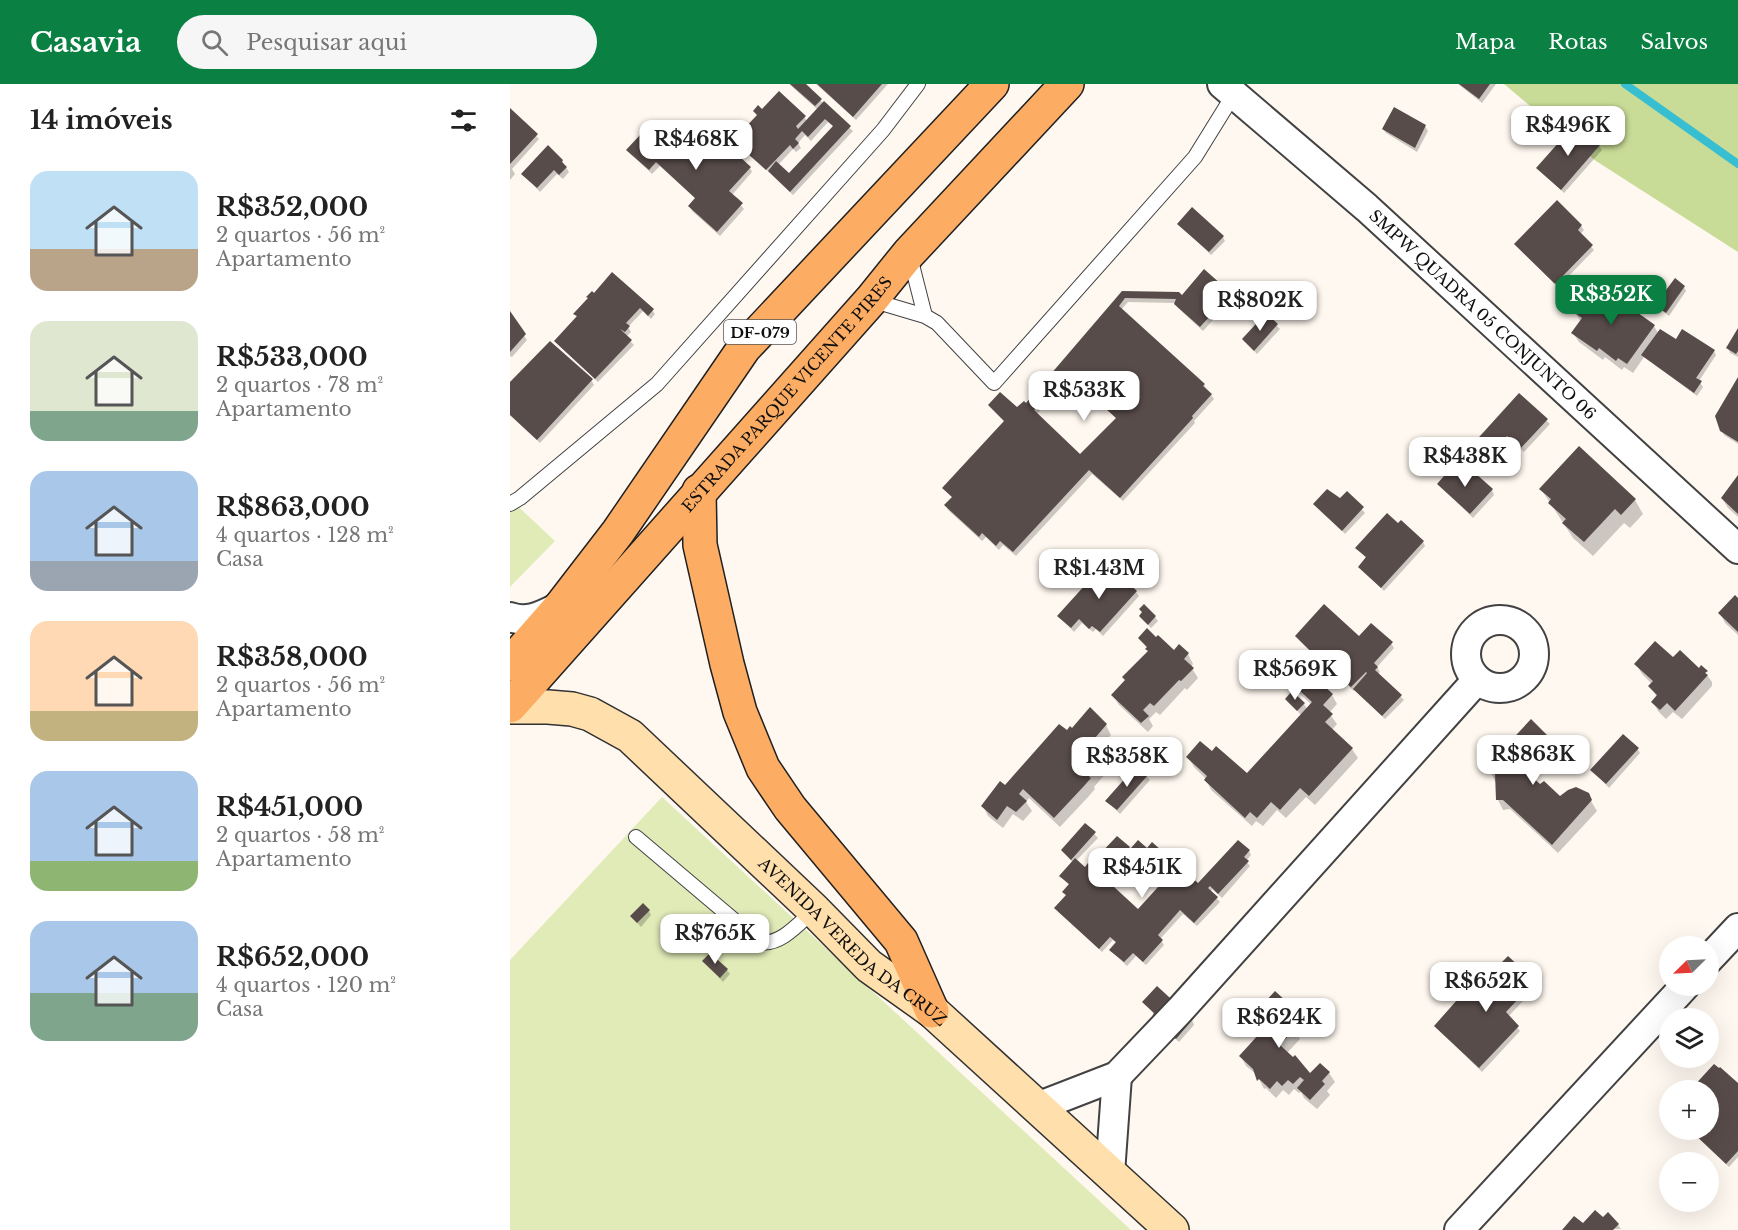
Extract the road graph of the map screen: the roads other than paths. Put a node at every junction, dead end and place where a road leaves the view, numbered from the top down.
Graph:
1 (918, 84) edge
2 (992, 84) edge
3 (1067, 84) edge
4 (1228, 89) edge
5 (909, 253) junction
6 (871, 300) junction
7 (926, 316) junction
8 (699, 491) junction
9 (510, 504) edge
10 (1738, 549) edge
11 (561, 606) junction
12 (510, 617) edge
13 (510, 664) edge
14 (1477, 680) junction
15 (510, 707) edge
16 (636, 837) dead end
17 (814, 909) junction
18 (1738, 928) edge
19 (1719, 948) edge
20 (1676, 996) edge
21 (932, 1011) junction
22 (1117, 1076) junction
23 (1037, 1107) junction
24 (1110, 1173) junction
25 (1172, 1230) edge
26 (1459, 1230) edge

1 - 9 lane
2 - 11 main road, DF-079
3 - 5 main road, ESTRADA PARQUE VICENTE PIRES
4 - 7 lane
4 - 10 street, SMPW QUADRA 05 CONJUNTO 06
5 - 6 main road, ESTRADA PARQUE VICENTE PIRES
5 - 7 lane
6 - 7 lane
6 - 8 main road, ESTRADA PARQUE VICENTE PIRES
8 - 15 main road, ESTRADA PARQUE VICENTE PIRES
8 - 21 main road
11 - 12 street
11 - 13 main road, DF-079
14 - 14 street
14 - 22 street
15 - 17 street, AVENIDA VEREDA DA CRUZ
16 - 17 lane
17 - 21 street, AVENIDA VEREDA DA CRUZ
18 - 19 street
20 - 26 street
21 - 23 street, AVENIDA VEREDA DA CRUZ
22 - 23 street
22 - 24 street
23 - 24 street, AVENIDA VEREDA DA CRUZ
24 - 25 street, AVENIDA VEREDA DA CRUZ

